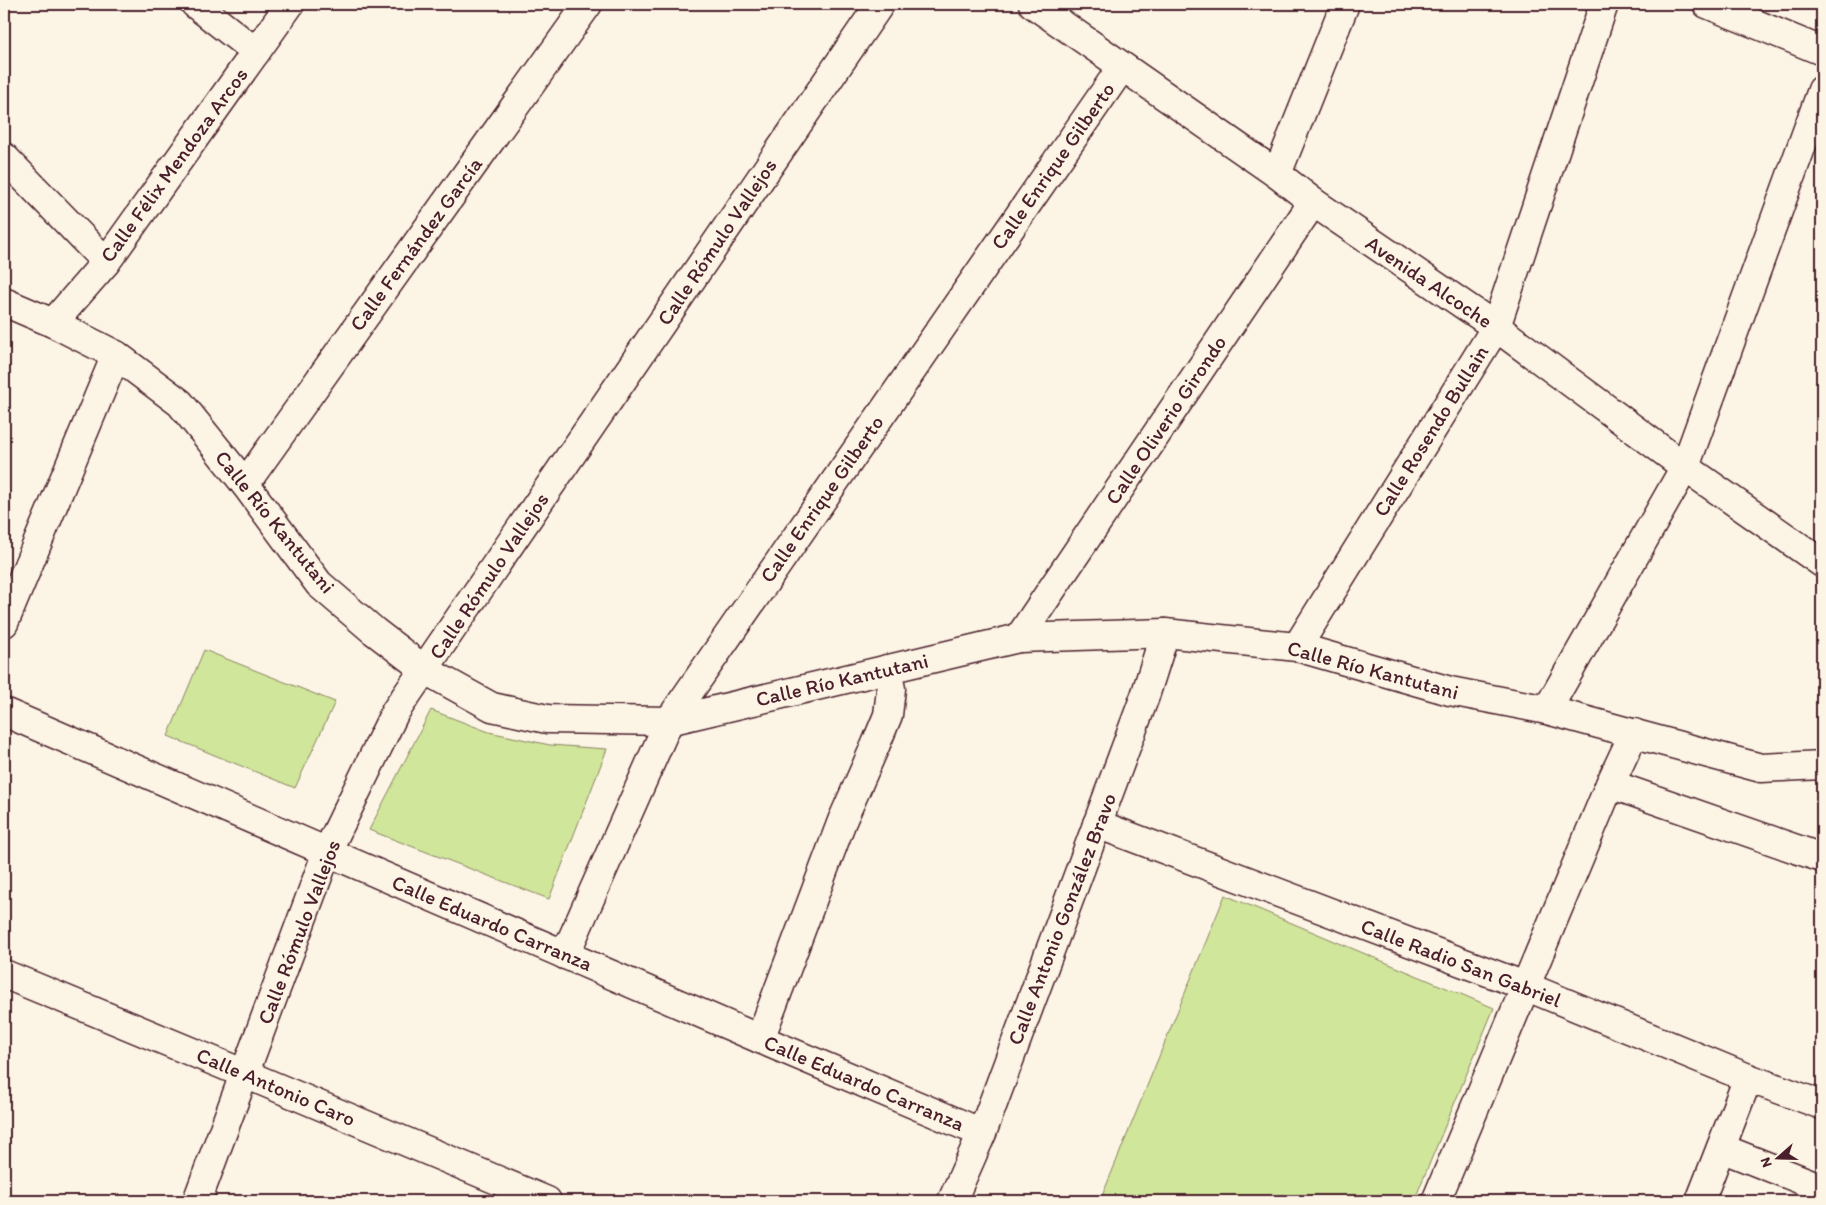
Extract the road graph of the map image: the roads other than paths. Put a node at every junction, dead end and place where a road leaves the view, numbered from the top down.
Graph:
1 (195, 4) edge
2 (290, 4) edge
3 (588, 4) edge
4 (880, 4) edge
5 (1033, 4) edge
6 (1345, 4) edge
7 (1604, 4) edge
8 (1707, 4) edge
9 (1822, 51) edge
10 (256, 52) junction
11 (1122, 67) junction
12 (1822, 90) edge
13 (4, 157) edge
14 (1277, 174) junction
15 (1313, 202) junction
16 (106, 262) junction
17 (4, 302) edge
18 (53, 323) junction
19 (1496, 327) junction
20 (116, 355) junction
21 (1685, 467) junction
22 (244, 484) junction
23 (1822, 563) edge
24 (4, 623) edge
25 (1165, 633) junction
26 (1019, 638) junction
27 (1297, 647) junction
28 (887, 668) junction
29 (425, 670) junction
30 (1547, 710) junction
31 (4, 712) edge
32 (669, 721) junction
33 (1634, 733) junction
34 (1822, 765) edge
35 (1610, 784) junction
36 (1098, 824) junction
37 (327, 852) junction
38 (1822, 858) edge
39 (565, 955) junction
40 (4, 974) edge
41 (1526, 986) junction
42 (760, 1040) junction
43 (245, 1074) junction
44 (1748, 1078) junction
45 (1822, 1105) edge
46 (982, 1133) junction
47 (1721, 1148) junction
48 (1822, 1188) edge
49 (197, 1201) edge
50 (547, 1201) edge
51 (952, 1201) edge
52 (1436, 1201) edge
53 (1700, 1201) edge

1 - 10 street
2 - 10 street, Calle Félix Mendoza Arcos
3 - 22 street, Calle Fernández García
4 - 29 street, Calle Rómulo Vallejos
5 - 11 street, Avenida Alcoche
6 - 14 street
7 - 19 street, Calle Rosendo Bullain
8 - 9 street
10 - 16 street, Calle Félix Mendoza Arcos
11 - 14 street, Avenida Alcoche
11 - 32 street, Calle Enrique Gilberto
12 - 21 street
13 - 16 street
14 - 15 street, Avenida Alcoche
15 - 19 street, Avenida Alcoche
15 - 26 street, Calle Oliverio Girondo
16 - 18 street, Calle Félix Mendoza Arcos
17 - 18 street, Calle Río Kantutani
18 - 20 street, Calle Río Kantutani
19 - 21 street, Avenida Alcoche
19 - 27 street, Calle Rosendo Bullain
20 - 22 street, Calle Río Kantutani
20 - 24 street
21 - 23 street, Avenida Alcoche
21 - 30 street
22 - 29 street, Calle Río Kantutani
25 - 26 street, Calle Río Kantutani
25 - 27 street, Calle Río Kantutani
25 - 36 street, Calle Antonio González Bravo
26 - 28 street, Calle Río Kantutani
27 - 30 street, Calle Río Kantutani
28 - 32 street, Calle Río Kantutani
28 - 42 street
29 - 32 street, Calle Río Kantutani
29 - 37 street, Calle Rómulo Vallejos
30 - 33 street, Calle Río Kantutani
31 - 37 street, Calle Eduardo Carranza
32 - 39 street, Calle Enrique Gilberto
33 - 34 street, Calle Río Kantutani
33 - 35 street
35 - 38 street
35 - 41 street
36 - 41 street, Calle Radio San Gabriel
36 - 46 street, Calle Antonio González Bravo
37 - 39 street, Calle Eduardo Carranza
37 - 43 street, Calle Rómulo Vallejos
39 - 42 street, Calle Eduardo Carranza
40 - 43 street, Calle Antonio Caro
41 - 44 street, Calle Radio San Gabriel
41 - 52 street
42 - 46 street, Calle Eduardo Carranza
43 - 49 street, Calle Rómulo Vallejos
43 - 50 street, Calle Antonio Caro
44 - 45 street, Calle Radio San Gabriel
44 - 47 street
46 - 51 street, Calle Antonio González Bravo
47 - 48 street
47 - 53 street

